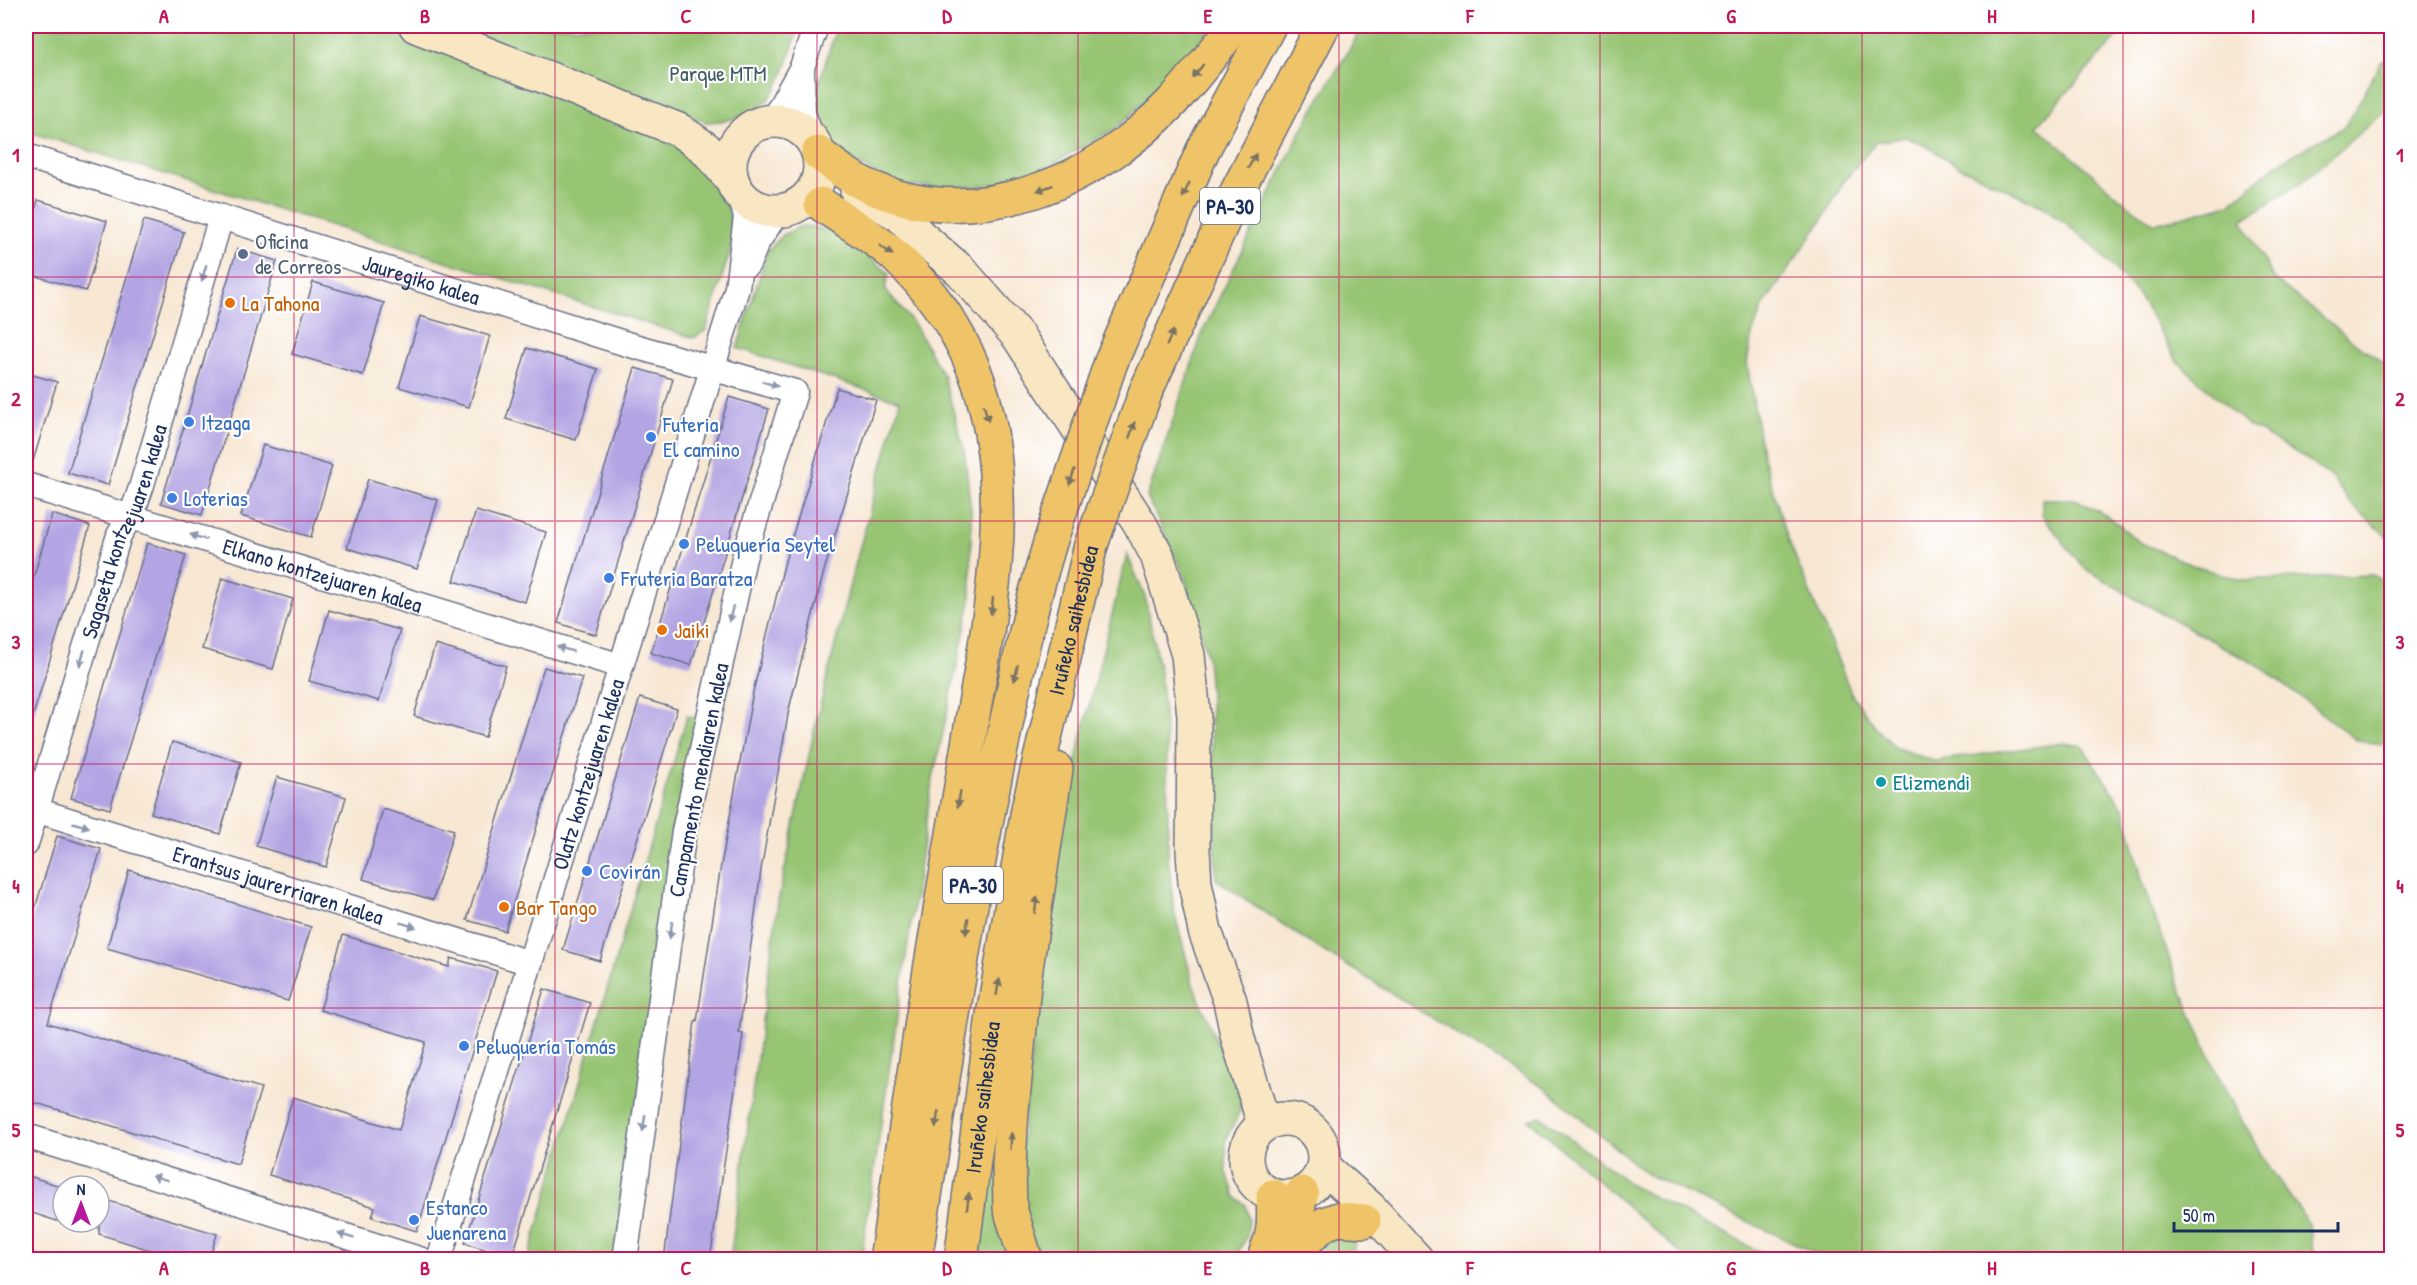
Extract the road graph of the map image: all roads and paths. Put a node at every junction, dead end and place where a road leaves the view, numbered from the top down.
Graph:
1 (416, 26) edge
2 (816, 26) edge
3 (1235, 26) edge
4 (1269, 26) edge
5 (1323, 26) edge
6 (802, 67) junction
7 (772, 121) junction
8 (678, 130) junction
9 (738, 139) junction
10 (817, 155) junction
11 (26, 156) edge
12 (736, 188) junction
13 (801, 205) junction
14 (221, 217) junction
15 (920, 236) junction
16 (736, 288) junction
17 (713, 368) junction
18 (26, 485) edge
19 (131, 516) junction
20 (1042, 563) junction
21 (1077, 605) junction
22 (621, 666) junction
23 (977, 694) junction
24 (31, 809) edge
25 (26, 844) edge
26 (530, 963) junction
27 (1275, 1122) junction
28 (26, 1136) edge
29 (1303, 1185) junction
30 (1364, 1221) junction
31 (422, 1260) edge
32 (439, 1260) edge
33 (625, 1260) edge
34 (886, 1260) edge
35 (915, 1260) edge
36 (961, 1260) edge
37 (1026, 1260) edge
38 (1263, 1260) edge
39 (1285, 1260) edge
40 (1416, 1260) edge

1 - 8 street
2 - 6 street
3 -> 10 highway
4 -> 20 highway, Iruñeko saihesbidea / PA-30, bridge
21 -> 5 highway, Iruñeko saihesbidea / PA-30, bridge
6 - 7 street
6 - 10 street
7 - 9 street
7 - 10 street
8 - 9 street
8 - 12 street
9 - 12 street
10 - 13 street
10 - 15 street
11 - 14 street, Jauregiko kalea
12 - 13 street
12 - 16 street, Olatz kontzejuaren kalea
13 - 15 street
13 - 16 street, Olatz kontzejuaren kalea
13 -> 23 highway
14 - 17 street, Jauregiko kalea
14 -> 19 street, Sagaseta kontzejuaren kalea
15 - 27 street
16 - 17 street, Olatz kontzejuaren kalea
17 - 22 street, Olatz kontzejuaren kalea
17 -> 33 street, Campamento mendiaren kalea
18 - 19 street, Elkano kontzejuaren kalea
22 -> 19 street, Elkano kontzejuaren kalea
19 -> 24 street, Sagaseta kontzejuaren kalea
20 - 23 highway
20 -> 35 highway, Iruñeko saihesbidea / PA-30
36 -> 21 highway, Iruñeko saihesbidea / PA-30
37 -> 21 highway
22 - 26 street, Olatz kontzejuaren kalea
23 -> 34 highway
24 - 25 street, Sagaseta kontzejuaren kalea
24 -> 26 street, Erantsus jaurerriaren kalea
26 - 32 street, Olatz kontzejuaren kalea
27 - 29 street
27 - 29 street
31 -> 28 street
29 - 30 street
29 - 38 highway
29 - 39 highway
29 - 40 street
30 - 39 highway
30 - 40 street

